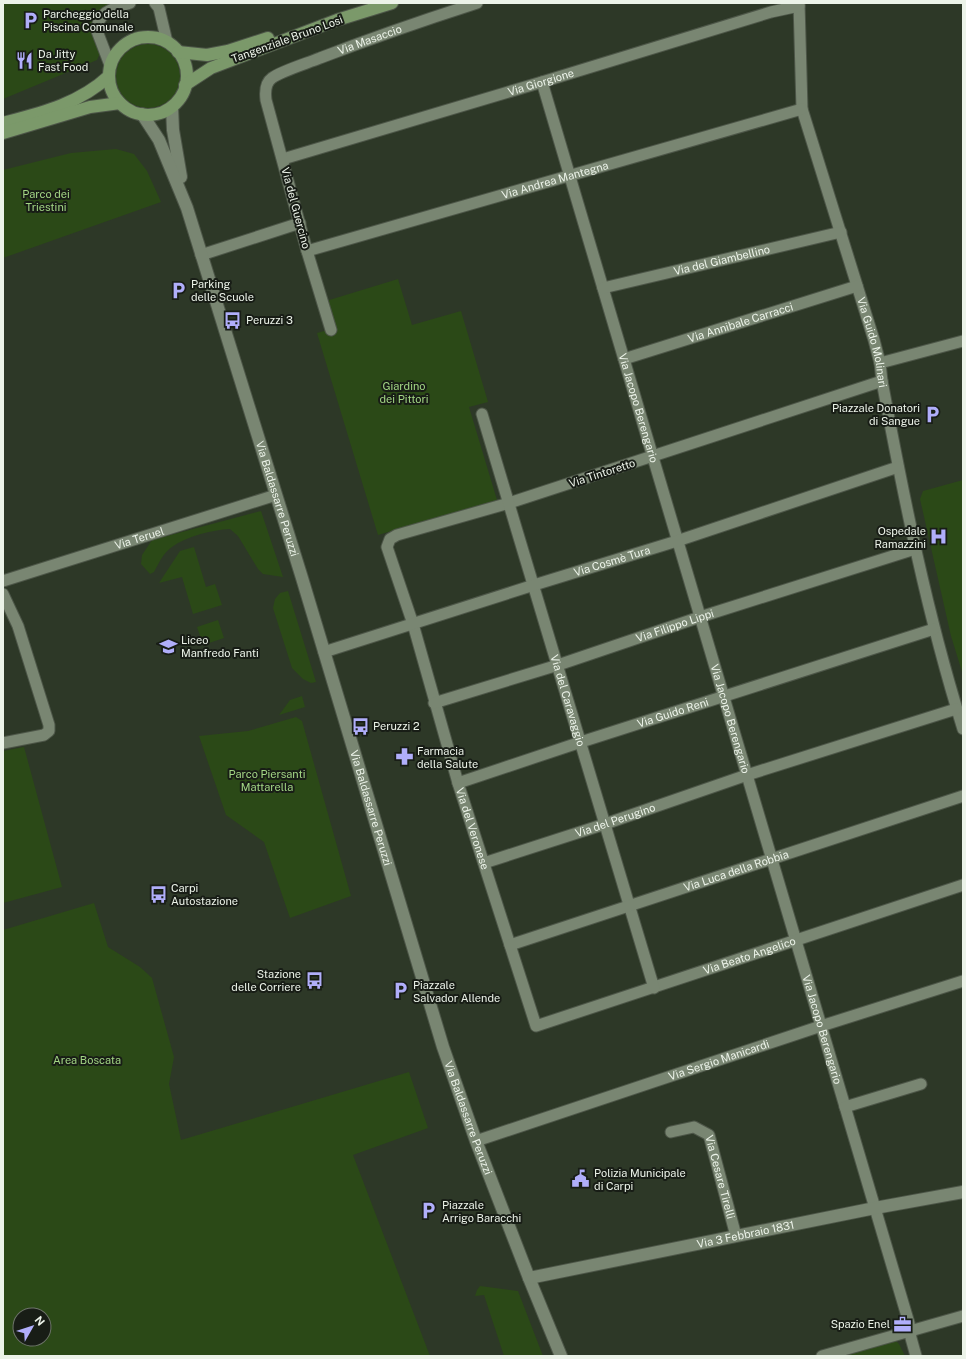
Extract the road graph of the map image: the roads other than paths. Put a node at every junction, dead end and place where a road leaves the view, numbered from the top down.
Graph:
1 (130, 3) edge
2 (365, 3) edge
3 (392, 3) edge
4 (477, 3) edge
5 (115, 5) edge
6 (160, 5) edge
7 (799, 5) edge
8 (167, 42) junction
9 (178, 52) junction
10 (109, 71) junction
11 (542, 82) junction
12 (186, 85) junction
13 (266, 85) joint
14 (120, 103) junction
15 (172, 107) junction
16 (802, 109) junction
17 (142, 114) junction
18 (3, 123) edge
19 (3, 133) edge
20 (282, 159) junction
21 (569, 175) junction
22 (187, 208) junction
23 (300, 223) junction
24 (841, 232) junction
25 (307, 251) junction
26 (201, 255) junction
27 (857, 286) junction
28 (603, 288) junction
29 (331, 330) dead end
30 (963, 341) edge
31 (624, 359) junction
32 (880, 363) junction
33 (882, 381) junction
34 (482, 414) dead end
35 (652, 456) junction
36 (898, 467) junction
37 (276, 495) junction
38 (509, 503) junction
39 (390, 539) joint
40 (677, 541) junction
41 (915, 549) junction
42 (3, 581) edge
43 (534, 585) junction
44 (3, 594) edge
45 (700, 617) junction
46 (413, 624) junction
47 (934, 629) junction
48 (324, 652) junction
49 (558, 665) junction
50 (723, 696) junction
51 (434, 703) junction
52 (956, 709) junction
53 (963, 729) edge
54 (580, 742) junction
55 (3, 743) edge
56 (747, 775) junction
57 (458, 783) junction
58 (963, 796) edge
59 (605, 824) junction
60 (771, 859) junction
61 (484, 864) junction
62 (963, 885) edge
63 (629, 906) junction
64 (796, 941) junction
65 (510, 945) junction
66 (963, 981) edge
67 (654, 988) junction
68 (536, 1026) joint
69 (821, 1026) junction
70 (921, 1084) dead end
71 (845, 1107) junction
72 (671, 1132) dead end
73 (476, 1141) junction
74 (963, 1192) edge
75 (875, 1208) junction
76 (736, 1236) junction
77 (529, 1278) junction
78 (963, 1316) edge
79 (910, 1331) junction
80 (561, 1356) edge
81 (822, 1356) edge
82 (916, 1356) edge

1 - 5 street
2 - 9 main road, Tangenziale Bruno Losi
3 - 12 main road, Tangenziale Bruno Losi
4 - 13 street, Via Masaccio
5 - 10 street
6 - 8 street
7 - 11 street, Via Giorgione
7 - 16 street, Via Guido Molinari
8 - 9 main road
8 - 10 main road
9 - 12 main road
10 - 14 main road
10 - 18 main road
11 - 20 street, Via Giorgione
11 - 21 street, Via Jacopo Berengario
12 - 15 main road
13 - 20 street, Via del Guercino
14 - 17 main road
14 - 19 main road
15 - 17 main road
15 - 22 street, Via Baldassarre Peruzzi
16 - 21 street, Via Andrea Mantegna
16 - 24 street, Via Guido Molinari
17 - 22 street, Via Baldassarre Peruzzi
20 - 23 street, Via del Guercino
21 - 25 street, Via Andrea Mantegna
21 - 28 street, Via Jacopo Berengario
22 - 26 street, Via Baldassarre Peruzzi
23 - 25 street, Via del Guercino
23 - 26 street
24 - 27 street, Via Guido Molinari
24 - 28 street, Via del Giambellino
25 - 29 street, Via del Guercino
26 - 37 street, Via Baldassarre Peruzzi
27 - 31 street, Via Annibale Carracci
27 - 32 street, Via Guido Molinari
28 - 31 street, Via Jacopo Berengario
30 - 32 street
31 - 35 street, Via Jacopo Berengario
32 - 33 street, Via Guido Molinari
33 - 35 street, Via Tintoretto
33 - 36 street, Via Guido Molinari
34 - 38 street, Via del Caravaggio
35 - 38 street, Via Tintoretto
35 - 40 street, Via Jacopo Berengario
36 - 40 street, Via Cosmè Tura
36 - 41 street, Via Guido Molinari
37 - 42 street, Via Teruel
37 - 48 street, Via Baldassarre Peruzzi
38 - 39 street, Via Tintoretto
38 - 43 street, Via del Caravaggio
39 - 46 street, Via del Veronese
40 - 43 street, Via Cosmè Tura
40 - 45 street, Via Jacopo Berengario
41 - 45 street, Via Filippo Lippi
41 - 47 street, Via Guido Molinari
43 - 46 street, Via Cosmè Tura
43 - 49 street, Via del Caravaggio
44 - 55 street
45 - 49 street, Via Filippo Lippi
45 - 50 street, Via Jacopo Berengario
46 - 48 street, Via Cosmè Tura
46 - 51 street, Via del Veronese
47 - 50 street, Via Guido Reni
47 - 52 street, Via Guido Molinari
48 - 73 street, Via Baldassarre Peruzzi
49 - 51 street, Via Filippo Lippi
49 - 54 street, Via del Caravaggio
50 - 54 street, Via Guido Reni
50 - 56 street, Via Jacopo Berengario
51 - 57 street, Via del Veronese
52 - 53 street, Via Guido Molinari
52 - 56 street, Via del Perugino
54 - 57 street, Via Guido Reni
54 - 59 street, Via del Caravaggio
56 - 59 street, Via del Perugino
56 - 60 street, Via Jacopo Berengario
57 - 61 street, Via del Veronese
58 - 60 street, Via Luca della Robbia
59 - 61 street, Via del Perugino
59 - 63 street, Via del Caravaggio
60 - 63 street, Via Luca della Robbia
60 - 64 street, Via Jacopo Berengario
61 - 65 street, Via del Veronese
62 - 64 street, Via Beato Angelico
63 - 65 street, Via Luca della Robbia
63 - 67 street, Via del Caravaggio
64 - 67 street, Via Beato Angelico
64 - 69 street, Via Jacopo Berengario
65 - 68 street, Via del Veronese
66 - 69 street, Via Sergio Manicardi
67 - 68 street, Via Beato Angelico
69 - 71 street, Via Jacopo Berengario
69 - 73 street, Via Sergio Manicardi
70 - 71 street
71 - 75 street, Via Jacopo Berengario
72 - 76 street, Via Cesare Tirelli
73 - 77 street, Via Baldassarre Peruzzi
74 - 75 street, Via 3 Febbraio 1831
75 - 76 street, Via 3 Febbraio 1831
75 - 79 street, Via Jacopo Berengario
76 - 77 street, Via 3 Febbraio 1831
77 - 80 street, Via Baldassarre Peruzzi
78 - 79 street
79 - 81 street
79 - 82 street, Via Jacopo Berengario

